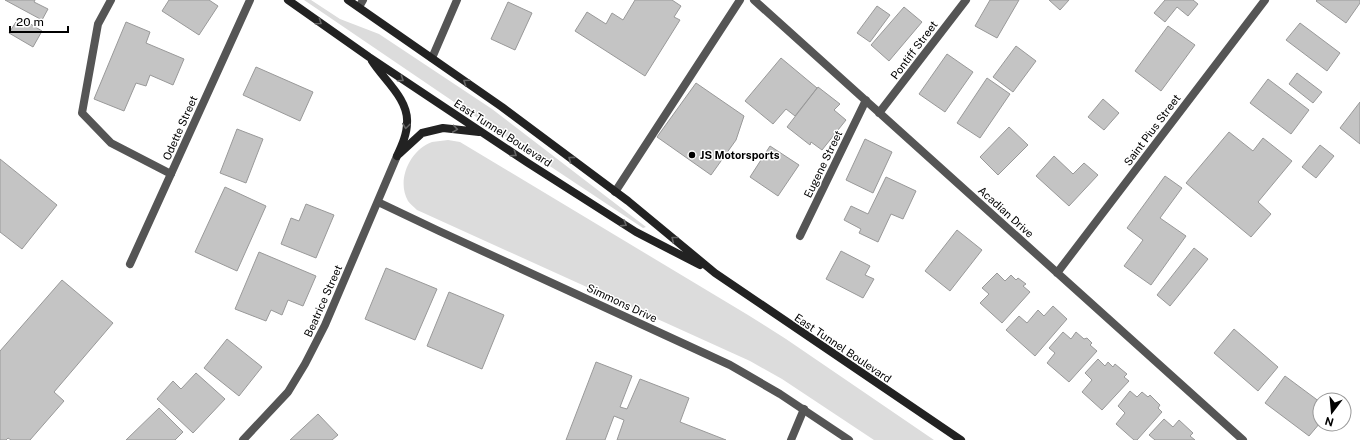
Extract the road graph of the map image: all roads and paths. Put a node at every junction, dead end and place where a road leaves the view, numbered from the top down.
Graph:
1 (111, 0) edge
2 (250, 0) edge
3 (288, 0) edge
4 (348, 0) edge
5 (457, 0) edge
6 (740, 0) edge
7 (754, 0) edge
8 (966, 0) edge
9 (1265, 0) edge
10 (361, 4) edge
11 (369, 57) junction
12 (432, 58) junction
13 (866, 100) junction
14 (879, 113) junction
15 (482, 133) junction
16 (397, 156) junction
17 (172, 174) junction
18 (615, 192) junction
19 (378, 202) junction
20 (800, 236) dead end
21 (130, 264) dead end
22 (715, 272) junction
23 (1057, 273) junction
24 (804, 409) junction
25 (243, 440) edge
26 (791, 440) edge
27 (849, 440) edge
28 (960, 440) edge
29 (1243, 440) edge

1 - 17 street
2 - 17 street, Odette Street
3 -> 11 main road, East Tunnel Boulevard
4 - 10 main road, East Tunnel Boulevard
5 - 12 street
6 - 18 street
7 - 13 street, Acadian Drive
8 - 14 street, Pontiff Street
9 - 23 street, Saint Pius Street
10 - 12 main road, East Tunnel Boulevard
11 -> 15 main road, East Tunnel Boulevard
11 -> 16 main road
18 -> 12 main road, East Tunnel Boulevard
13 - 14 street, Acadian Drive
13 - 20 street, Eugene Street
14 - 23 street, Acadian Drive
16 -> 15 main road
15 -> 22 main road, East Tunnel Boulevard
16 - 19 street, Beatrice Street
17 - 21 street, Odette Street
22 -> 18 main road, East Tunnel Boulevard
19 - 24 street, Simmons Drive
19 - 25 street, Beatrice Street
22 - 28 main road, East Tunnel Boulevard
23 - 29 street, Acadian Drive
24 - 26 street
24 - 27 street, Simmons Drive

